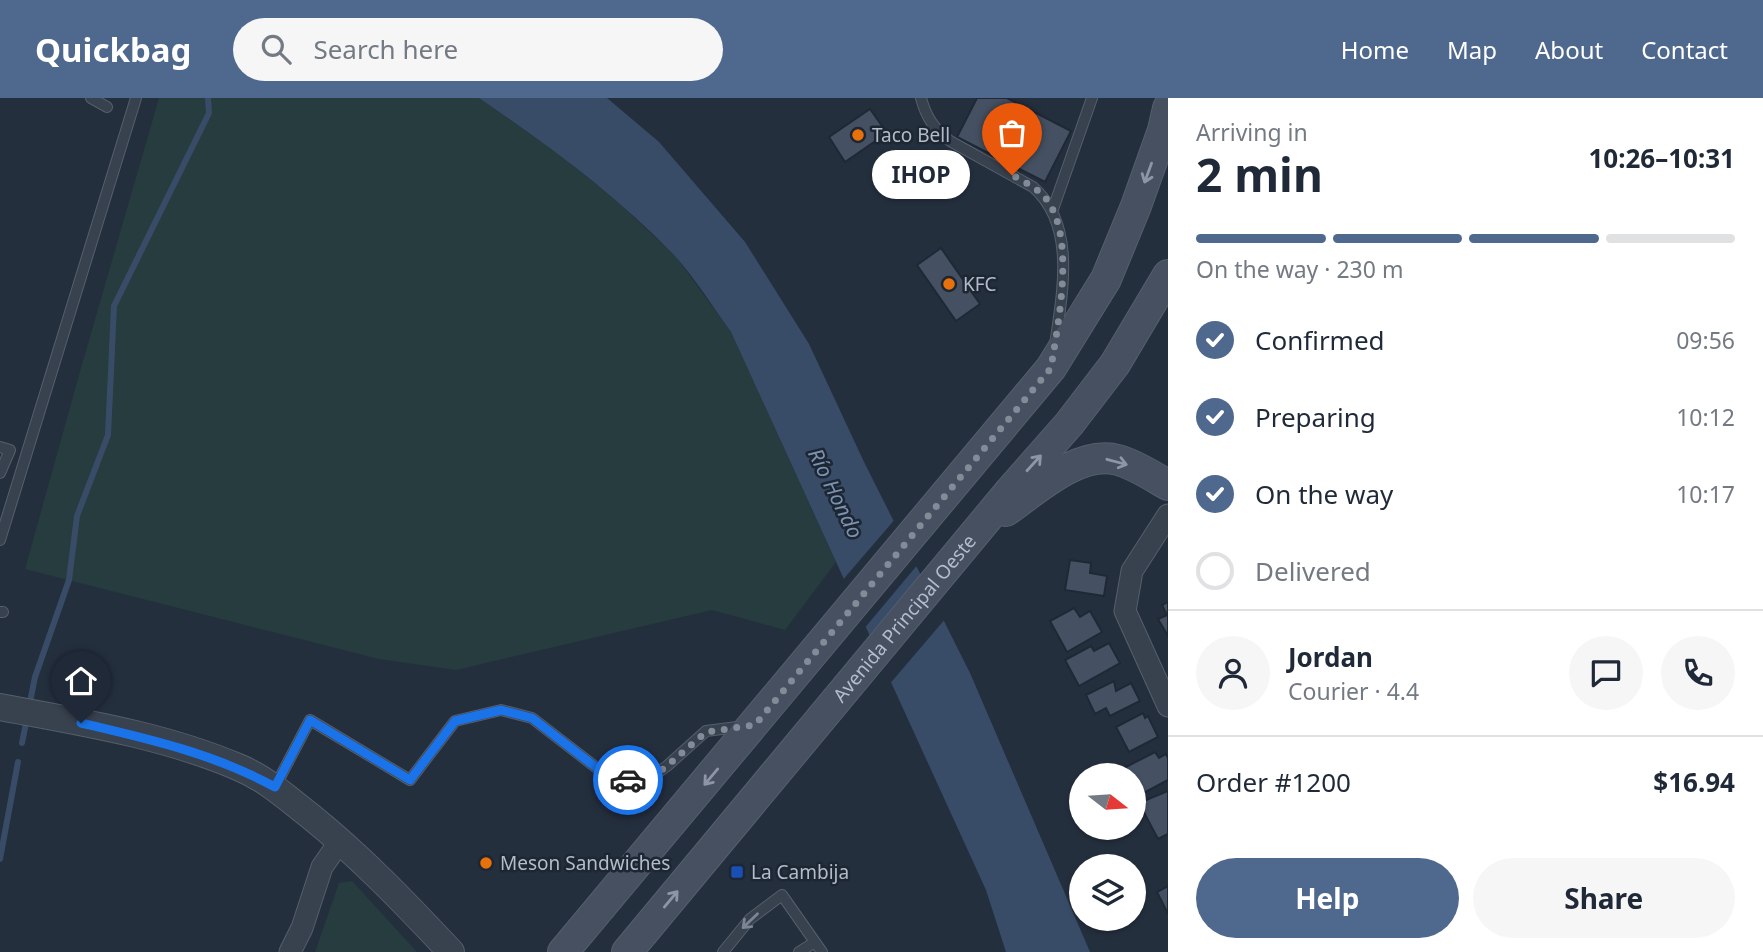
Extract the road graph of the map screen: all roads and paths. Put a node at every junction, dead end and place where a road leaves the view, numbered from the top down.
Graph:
1 (91, 98) edge
2 (136, 98) edge
3 (921, 98) edge
4 (1092, 98) edge
5 (107, 107) dead end
6 (1168, 108) edge
7 (1053, 209) junction
8 (1168, 275) edge
9 (1051, 368) junction
10 (0, 447) edge
11 (0, 473) edge
12 (1168, 485) edge
13 (1168, 515) edge
14 (974, 534) junction
15 (0, 540) edge
16 (1168, 706) edge
17 (0, 707) edge
18 (755, 725) junction
19 (275, 787) junction
20 (340, 841) junction
21 (815, 942) junction
22 (290, 952) edge
23 (451, 952) edge
24 (563, 952) edge
25 (627, 952) edge
26 (723, 952) edge
27 (799, 952) edge
28 (822, 952) edge

1 - 5 lane
2 - 15 lane
3 - 7 lane
4 - 7 lane
6 -> 9 main road
7 - 9 lane
14 -> 8 main road, Avenida Principal Oeste
9 - 18 main road
10 - 11 lane
14 -> 12 main road
13 - 16 street
25 -> 14 main road, Avenida Principal Oeste
17 - 19 street
18 - 19 lane
18 -> 24 main road
19 - 20 street
20 - 22 street
20 - 23 street
21 -> 26 lane
21 - 27 lane
21 - 28 lane

